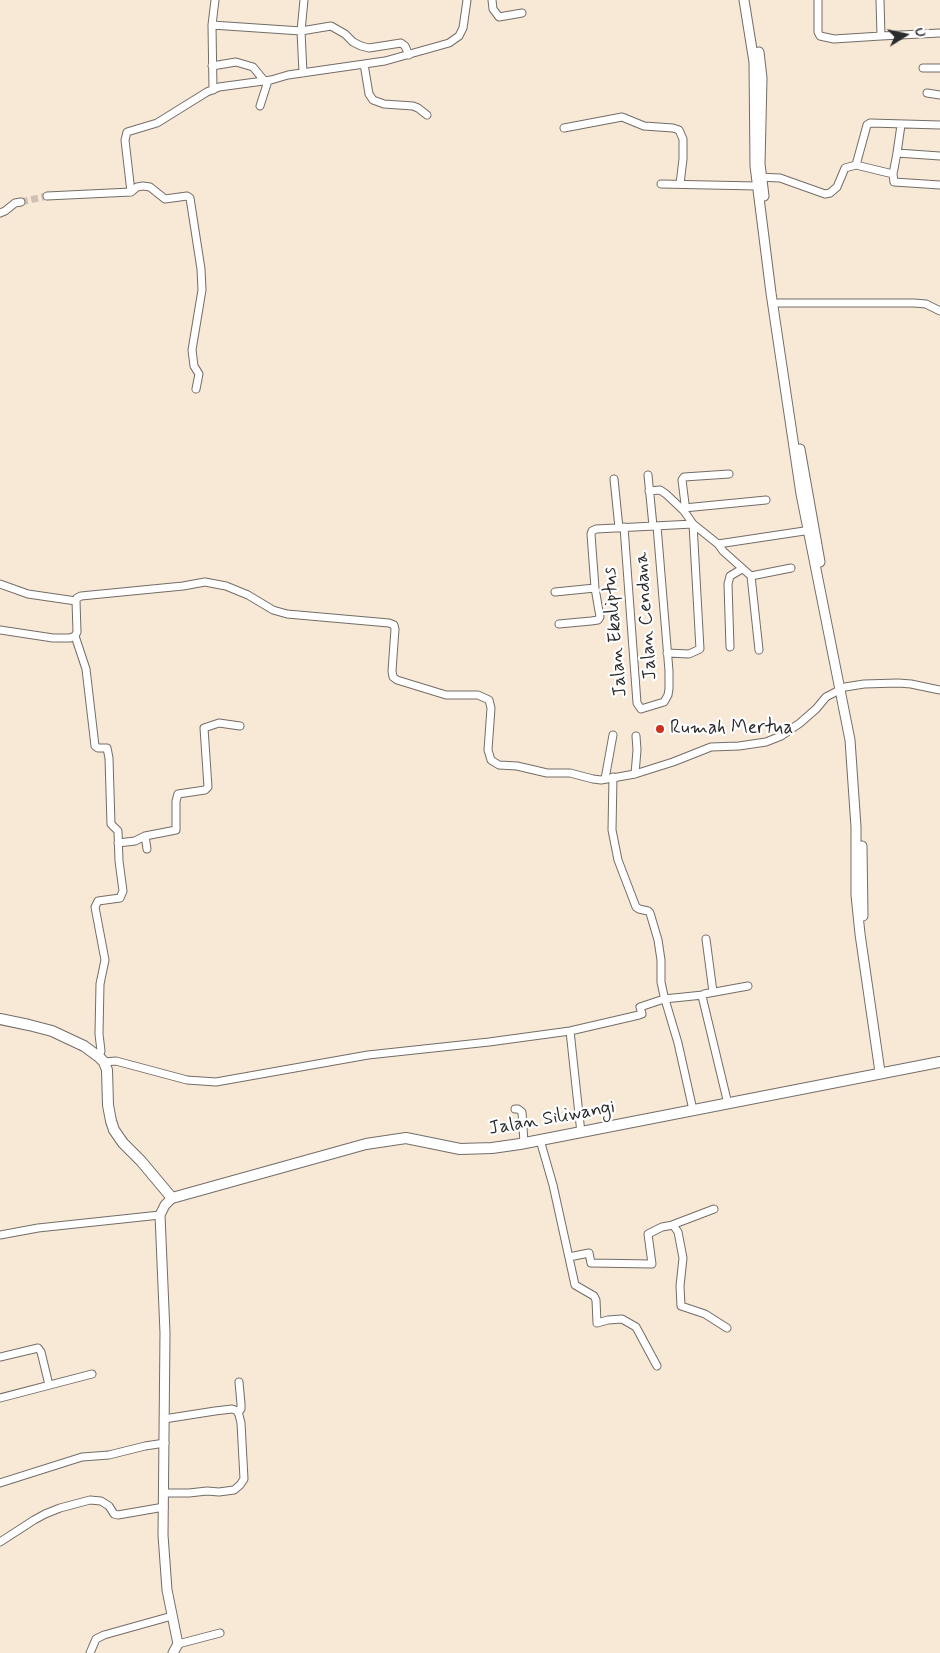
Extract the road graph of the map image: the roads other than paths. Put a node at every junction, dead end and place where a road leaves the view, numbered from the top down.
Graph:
1 (215, 0) edge
2 (304, 0) edge
3 (467, 0) edge
4 (492, 0) edge
5 (744, 0) edge
6 (750, 0) edge
7 (818, 0) edge
8 (880, 0) edge
9 (522, 13) dead end
10 (212, 25) junction
11 (300, 31) junction
12 (940, 33) edge
13 (881, 36) junction
14 (409, 55) junction
15 (364, 64) junction
16 (212, 66) junction
17 (923, 68) dead end
18 (940, 68) edge
19 (303, 74) junction
20 (265, 80) junction
21 (213, 90) junction
22 (927, 94) dead end
23 (940, 95) edge
24 (260, 106) dead end
25 (427, 115) dead end
26 (901, 125) junction
27 (940, 125) edge
28 (564, 128) dead end
29 (896, 153) junction
30 (940, 156) edge
31 (856, 165) junction
32 (893, 174) junction
33 (758, 180) junction
34 (661, 184) dead end
35 (680, 184) junction
36 (940, 185) edge
37 (131, 192) junction
38 (47, 196) tunnel mouth
39 (21, 202) tunnel mouth
40 (0, 213) edge
41 (778, 303) junction
42 (940, 311) edge
43 (784, 356) junction
44 (196, 389) dead end
45 (648, 474) dead end
46 (728, 474) dead end
47 (614, 479) dead end
48 (649, 491) junction
49 (766, 500) dead end
50 (684, 510) junction
51 (693, 524) junction
52 (655, 526) junction
53 (621, 528) junction
54 (811, 530) junction
55 (718, 544) junction
56 (791, 568) dead end
57 (742, 569) junction
58 (751, 576) junction
59 (0, 584) edge
60 (595, 588) junction
61 (555, 592) dead end
62 (76, 601) junction
63 (559, 624) dead end
64 (0, 630) edge
65 (75, 636) junction
66 (730, 647) dead end
67 (759, 650) dead end
68 (668, 653) junction
69 (842, 688) junction
70 (940, 690) edge
71 (664, 702) joint
72 (240, 726) dead end
73 (613, 735) dead end
74 (636, 736) dead end
75 (635, 774) junction
76 (613, 777) junction
77 (605, 779) junction
78 (144, 836) junction
79 (118, 843) junction
80 (147, 849) dead end
81 (706, 939) dead end
82 (748, 986) dead end
83 (713, 992) junction
84 (703, 995) junction
85 (664, 999) junction
86 (0, 1019) edge
87 (570, 1031) junction
88 (101, 1059) junction
89 (940, 1062) edge
90 (882, 1072) junction
91 (728, 1104) junction
92 (515, 1109) dead end
93 (693, 1110) junction
94 (581, 1132) junction
95 (540, 1140) junction
96 (524, 1143) junction
97 (172, 1198) junction
98 (714, 1209) dead end
99 (160, 1215) junction
100 (672, 1225) junction
101 (0, 1235) edge
102 (569, 1257) junction
103 (727, 1328) dead end
104 (0, 1357) edge
105 (657, 1366) dead end
106 (92, 1374) dead end
107 (239, 1382) dead end
108 (49, 1385) junction
109 (0, 1398) edge
110 (238, 1413) junction
111 (164, 1419) junction
112 (165, 1443) junction
113 (0, 1483) edge
114 (164, 1493) junction
115 (164, 1508) junction
116 (0, 1542) edge
117 (172, 1616) junction
118 (220, 1633) dead end
119 (178, 1644) junction
120 (90, 1653) edge
121 (173, 1653) edge

1 - 10 street
2 - 11 street
3 - 14 street
4 - 9 street
5 - 33 street
6 - 33 street
7 - 13 street
8 - 13 street
10 - 11 street
10 - 16 street
11 - 14 street
11 - 19 street
12 - 13 street
14 - 15 street
15 - 19 street
15 - 25 street
16 - 20 street
16 - 21 street
17 - 18 street
19 - 20 street
20 - 21 street
20 - 24 street
21 - 37 street
22 - 23 street
26 - 27 street
26 - 29 street
26 - 31 street
28 - 35 street
29 - 30 street
29 - 32 street
31 - 32 street
31 - 33 street
32 - 36 street
33 - 35 street
33 - 41 street
33 - 43 street
34 - 35 street
37 - 38 street
37 - 44 street
39 - 40 street
41 - 42 street
41 - 43 street
43 - 54 street
45 - 48 street, Jalan Cendana
46 - 50 street
47 - 53 street
48 - 50 street
48 - 52 street, Jalan Cendana
49 - 50 street
50 - 51 street
51 - 52 street
51 - 55 street
51 - 68 street
52 - 53 street
52 - 68 street, Jalan Cendana
53 - 60 street
53 - 71 street, Jalan Ekaliptus
54 - 55 street
54 - 69 street
55 - 57 street
56 - 58 street
57 - 58 street
57 - 66 street
58 - 67 street
59 - 62 street
60 - 61 street
60 - 63 street
62 - 65 street
62 - 77 street
64 - 65 street
65 - 79 street
68 - 71 street, Jalan Cendana
69 - 70 street
69 - 75 street
69 - 90 street
72 - 78 street
73 - 77 street
74 - 75 street
75 - 76 street
76 - 77 street
76 - 85 street
78 - 79 street
78 - 80 street
79 - 88 street
81 - 83 street
82 - 83 street
83 - 84 street
84 - 85 street
84 - 91 street
85 - 87 street
85 - 93 street
86 - 88 main road
87 - 88 street
87 - 94 street
88 - 97 main road
89 - 90 main road, Jalan Siliwangi
90 - 91 main road, Jalan Siliwangi
91 - 93 main road, Jalan Siliwangi
92 - 96 street
93 - 94 main road, Jalan Siliwangi
94 - 95 main road, Jalan Siliwangi
95 - 96 main road, Jalan Siliwangi
95 - 102 street
96 - 97 main road, Jalan Siliwangi
97 - 99 street
98 - 100 street
99 - 101 street
99 - 111 street
100 - 102 street
100 - 103 street
102 - 105 street
104 - 108 street
106 - 108 street
107 - 110 street
108 - 109 street
110 - 111 street
110 - 114 street
111 - 112 street
112 - 113 street
112 - 114 street
114 - 115 street
115 - 116 street
115 - 117 street
117 - 119 street
117 - 120 street
118 - 119 street
119 - 121 street

